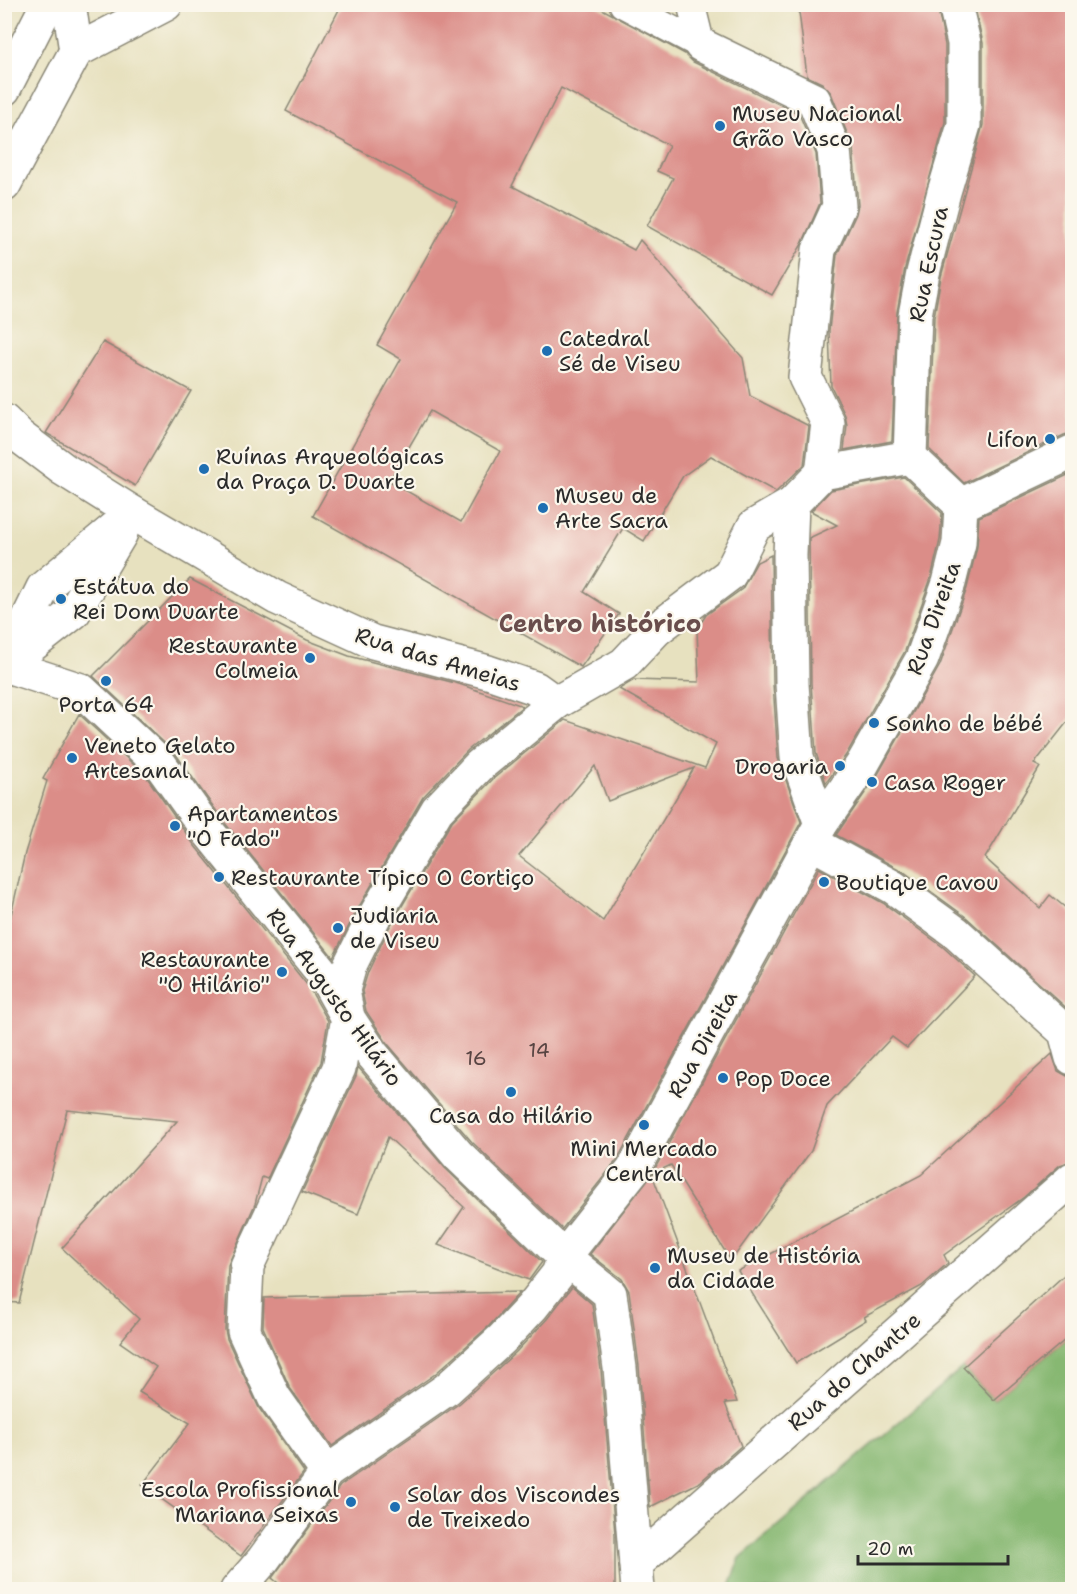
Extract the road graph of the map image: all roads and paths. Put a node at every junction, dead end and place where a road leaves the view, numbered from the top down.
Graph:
1 (45, 4) edge
2 (69, 4) edge
3 (166, 4) edge
4 (623, 4) edge
5 (691, 4) edge
6 (955, 4) edge
7 (700, 45) junction
8 (76, 51) junction
9 (4, 89) edge
10 (4, 185) edge
11 (4, 421) edge
12 (1072, 452) edge
13 (910, 457) junction
14 (822, 473) junction
15 (792, 504) junction
16 (961, 505) junction
17 (133, 513) junction
18 (5, 666) edge
19 (556, 703) junction
20 (817, 833) junction
21 (348, 1018) junction
22 (1072, 1058) edge
23 (1072, 1179) edge
24 (564, 1257) junction
25 (327, 1472) junction
26 (637, 1577) edge
27 (237, 1590) edge

1 - 9 street
2 - 8 street
3 - 8 street
4 - 7 lane
5 - 7 lane
6 - 13 street, Rua Escura
7 - 14 street
8 - 10 street
11 - 17 street, Rua das Ameias
12 - 16 street
13 - 14 street
13 - 16 street
14 - 15 street
15 - 19 street
15 - 20 street
16 - 20 street, Rua Direita
17 - 18 street
17 - 19 street, Rua das Ameias
18 - 21 street, Rua Augusto Hilário
19 - 21 street
20 - 22 street
20 - 24 street, Rua Direita
21 - 24 street, Rua Augusto Hilário
21 - 25 street
23 - 26 street, Rua do Chantre
24 - 25 street, Rua Direita
24 - 26 street, Rua Augusto Hilário
25 - 27 street, Rua Direita

